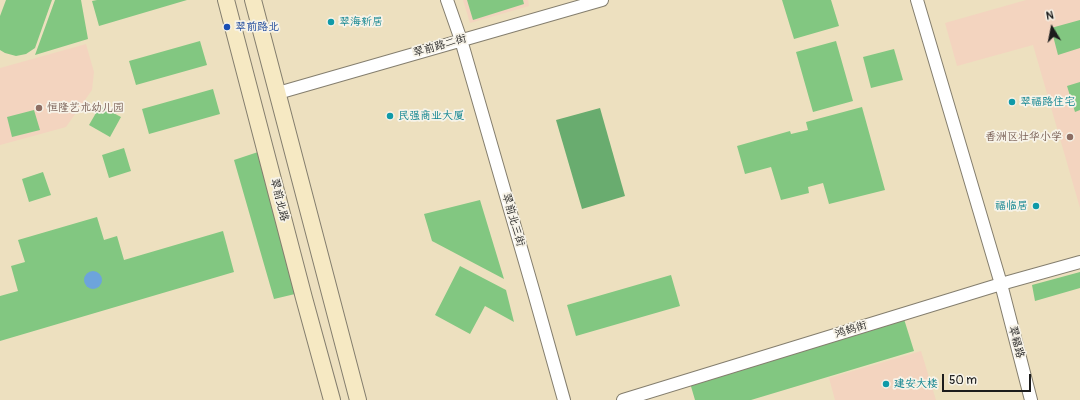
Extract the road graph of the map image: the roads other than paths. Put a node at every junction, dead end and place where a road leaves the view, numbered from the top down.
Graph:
1 (226, 0) edge
2 (253, 0) edge
3 (447, 0) edge
4 (456, 0) edge
5 (602, 0) edge
6 (917, 0) edge
7 (461, 40) junction
8 (278, 93) junction
9 (1080, 262) edge
10 (1001, 284) junction
11 (332, 400) edge
12 (358, 400) edge
13 (564, 400) edge
14 (623, 400) edge
15 (1031, 400) edge

1 - 11 main road, 翠前北路
2 - 8 main road
3 - 7 street, 翠前北三街
4 - 7 street, 翠前北三街
5 - 7 street, 翠前路二街
6 - 10 street, 翠福路
7 - 8 street, 翠前路二街
7 - 13 street, 翠前北三街
8 - 12 main road
9 - 10 street, 鸿鹄街
10 - 14 street, 鸿鹄街
10 - 15 street, 翠福路

